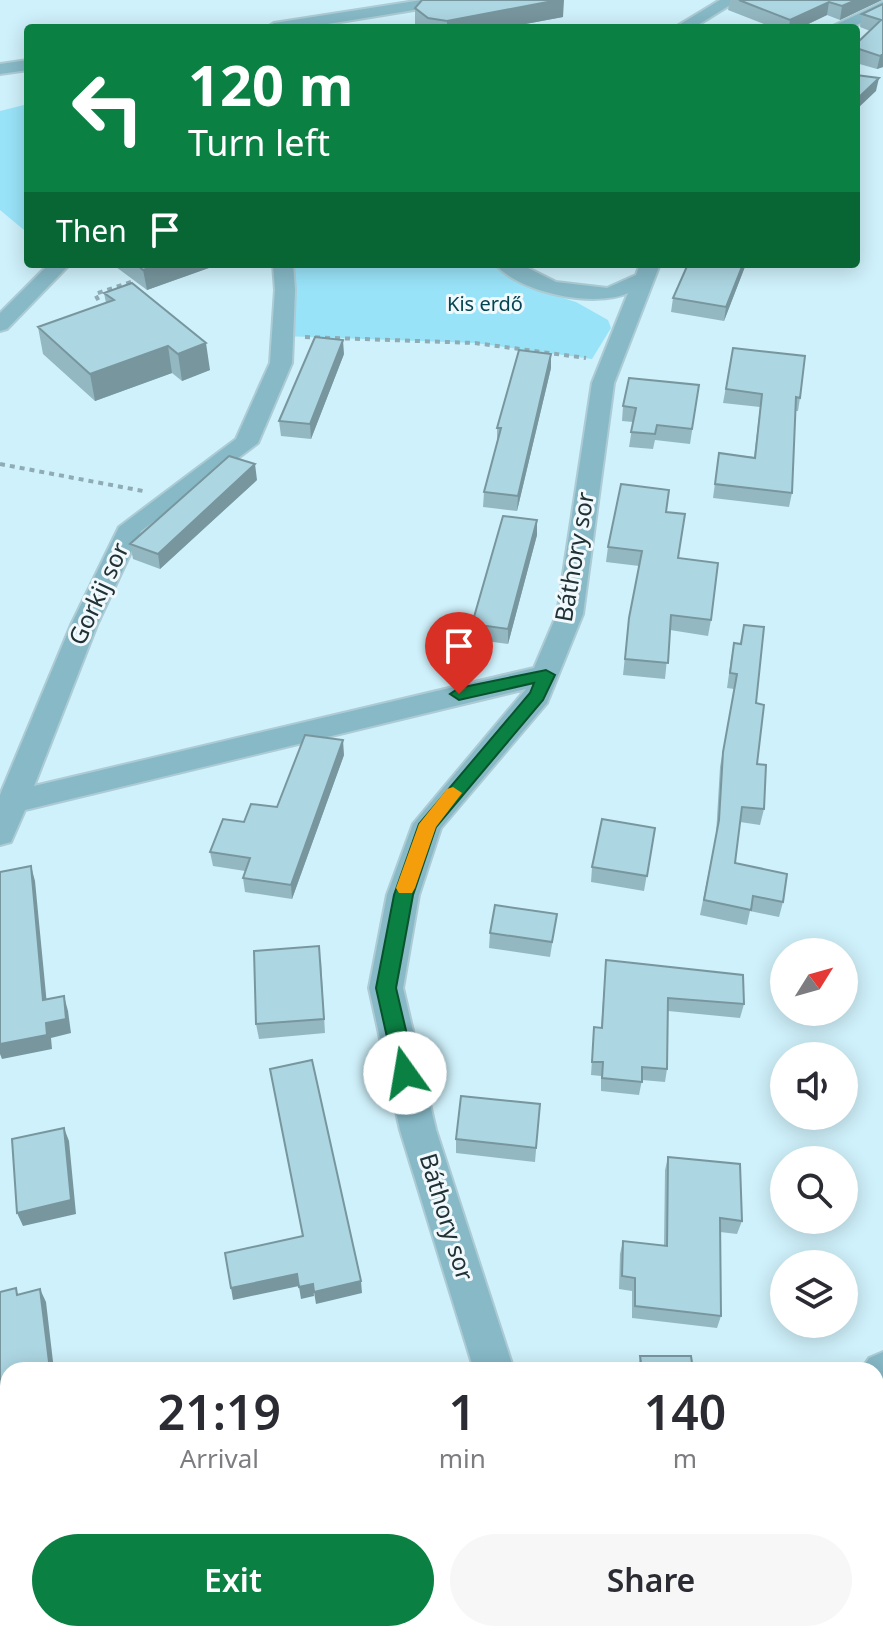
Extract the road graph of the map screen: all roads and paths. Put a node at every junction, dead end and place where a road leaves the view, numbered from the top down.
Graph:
1 (451, 0) edge
2 (731, 0) edge
3 (883, 7) edge
4 (286, 24) edge
5 (689, 24) edge
6 (846, 24) edge
7 (24, 66) edge
8 (0, 69) edge
9 (56, 268) edge
10 (283, 268) edge
11 (513, 268) edge
12 (647, 272) edge
13 (134, 281) edge
14 (103, 311) edge
15 (0, 325) edge
16 (282, 336) junction
17 (611, 362) junction
18 (0, 464) edge
19 (172, 497) junction
20 (546, 675) junction
21 (11, 802) junction
22 (0, 834) edge
23 (491, 1362) edge

1 - 4 street
2 - 5 street
3 - 6 street
7 - 8 street
9 - 15 street
10 - 16 street, Gorkij sor
11 - 12 street
12 - 17 street, Báthory sor
13 - 14 path
16 - 17 path
16 - 19 street, Gorkij sor
17 - 20 street, Báthory sor
18 - 19 path
19 - 21 street, Gorkij sor
20 - 21 street
20 - 23 street, Báthory sor
21 - 22 street, Gorkij sor

